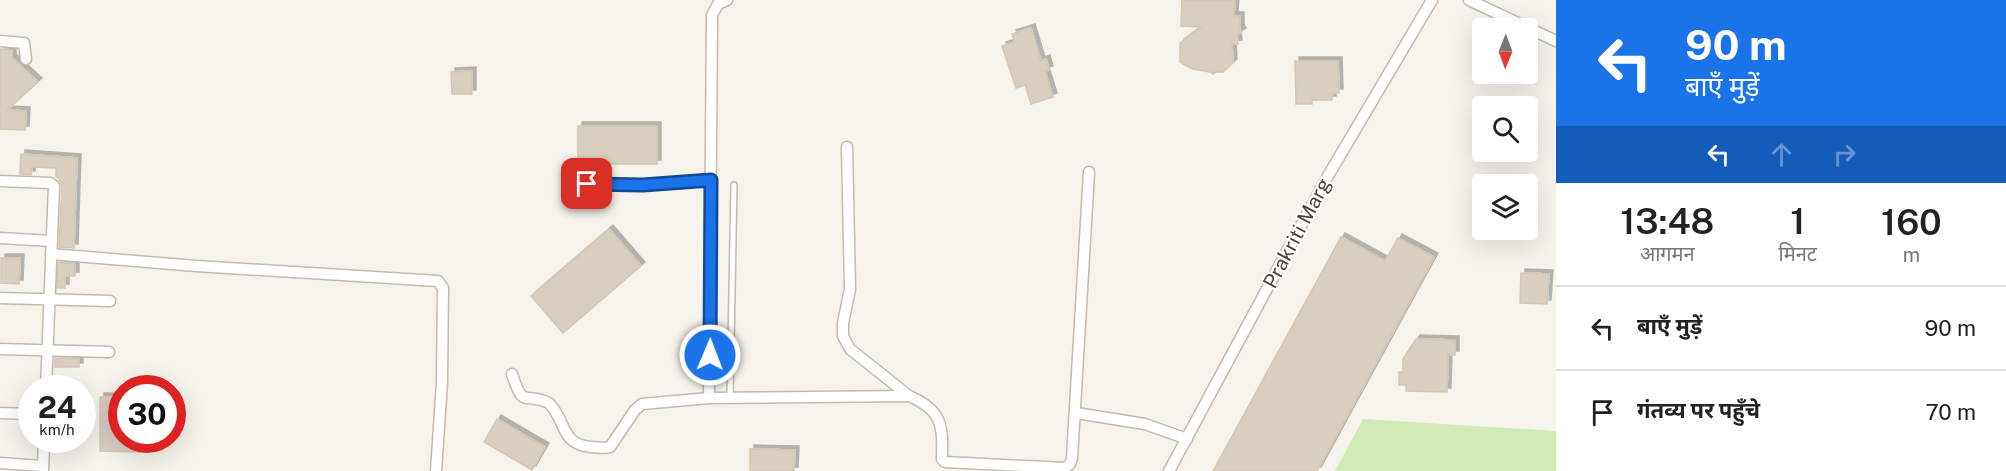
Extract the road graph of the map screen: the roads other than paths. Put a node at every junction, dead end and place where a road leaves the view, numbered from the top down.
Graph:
1 (727, 0) edge
2 (1432, 0) edge
3 (1469, 0) edge
4 (0, 40) edge
5 (1556, 41) edge
6 (26, 59) dead end
7 (847, 147) dead end
8 (1089, 172) dead end
9 (711, 180) junction
10 (0, 181) edge
11 (587, 184) dead end
12 (734, 185) dead end
13 (0, 238) edge
14 (51, 241) junction
15 (51, 254) junction
16 (0, 298) edge
17 (49, 299) junction
18 (110, 301) dead end
19 (0, 349) edge
20 (47, 350) junction
21 (109, 352) dead end
22 (512, 374) dead end
23 (46, 375) edge
24 (909, 396) junction
25 (709, 398) junction
26 (730, 398) junction
27 (0, 413) edge
28 (1076, 413) junction
29 (18, 414) edge
30 (1187, 439) junction
31 (44, 453) edge
32 (0, 463) edge
33 (43, 468) edge
34 (436, 471) edge
35 (1169, 471) edge

1 - 9 street
2 - 30 street, Prakriti Marg
3 - 5 street
4 - 6 street
7 - 24 street
8 - 28 street
9 - 11 lane
9 - 25 street
10 - 14 street
12 - 26 lane
13 - 14 street
14 - 15 street
15 - 17 street
15 - 34 street
16 - 17 street
17 - 18 street
17 - 20 street
19 - 20 street
20 - 21 street
20 - 23 street
22 - 25 street
24 - 26 street
24 - 28 street
25 - 26 street
27 - 29 street
28 - 30 street
30 - 35 street, Prakriti Marg
31 - 33 street
32 - 33 street

